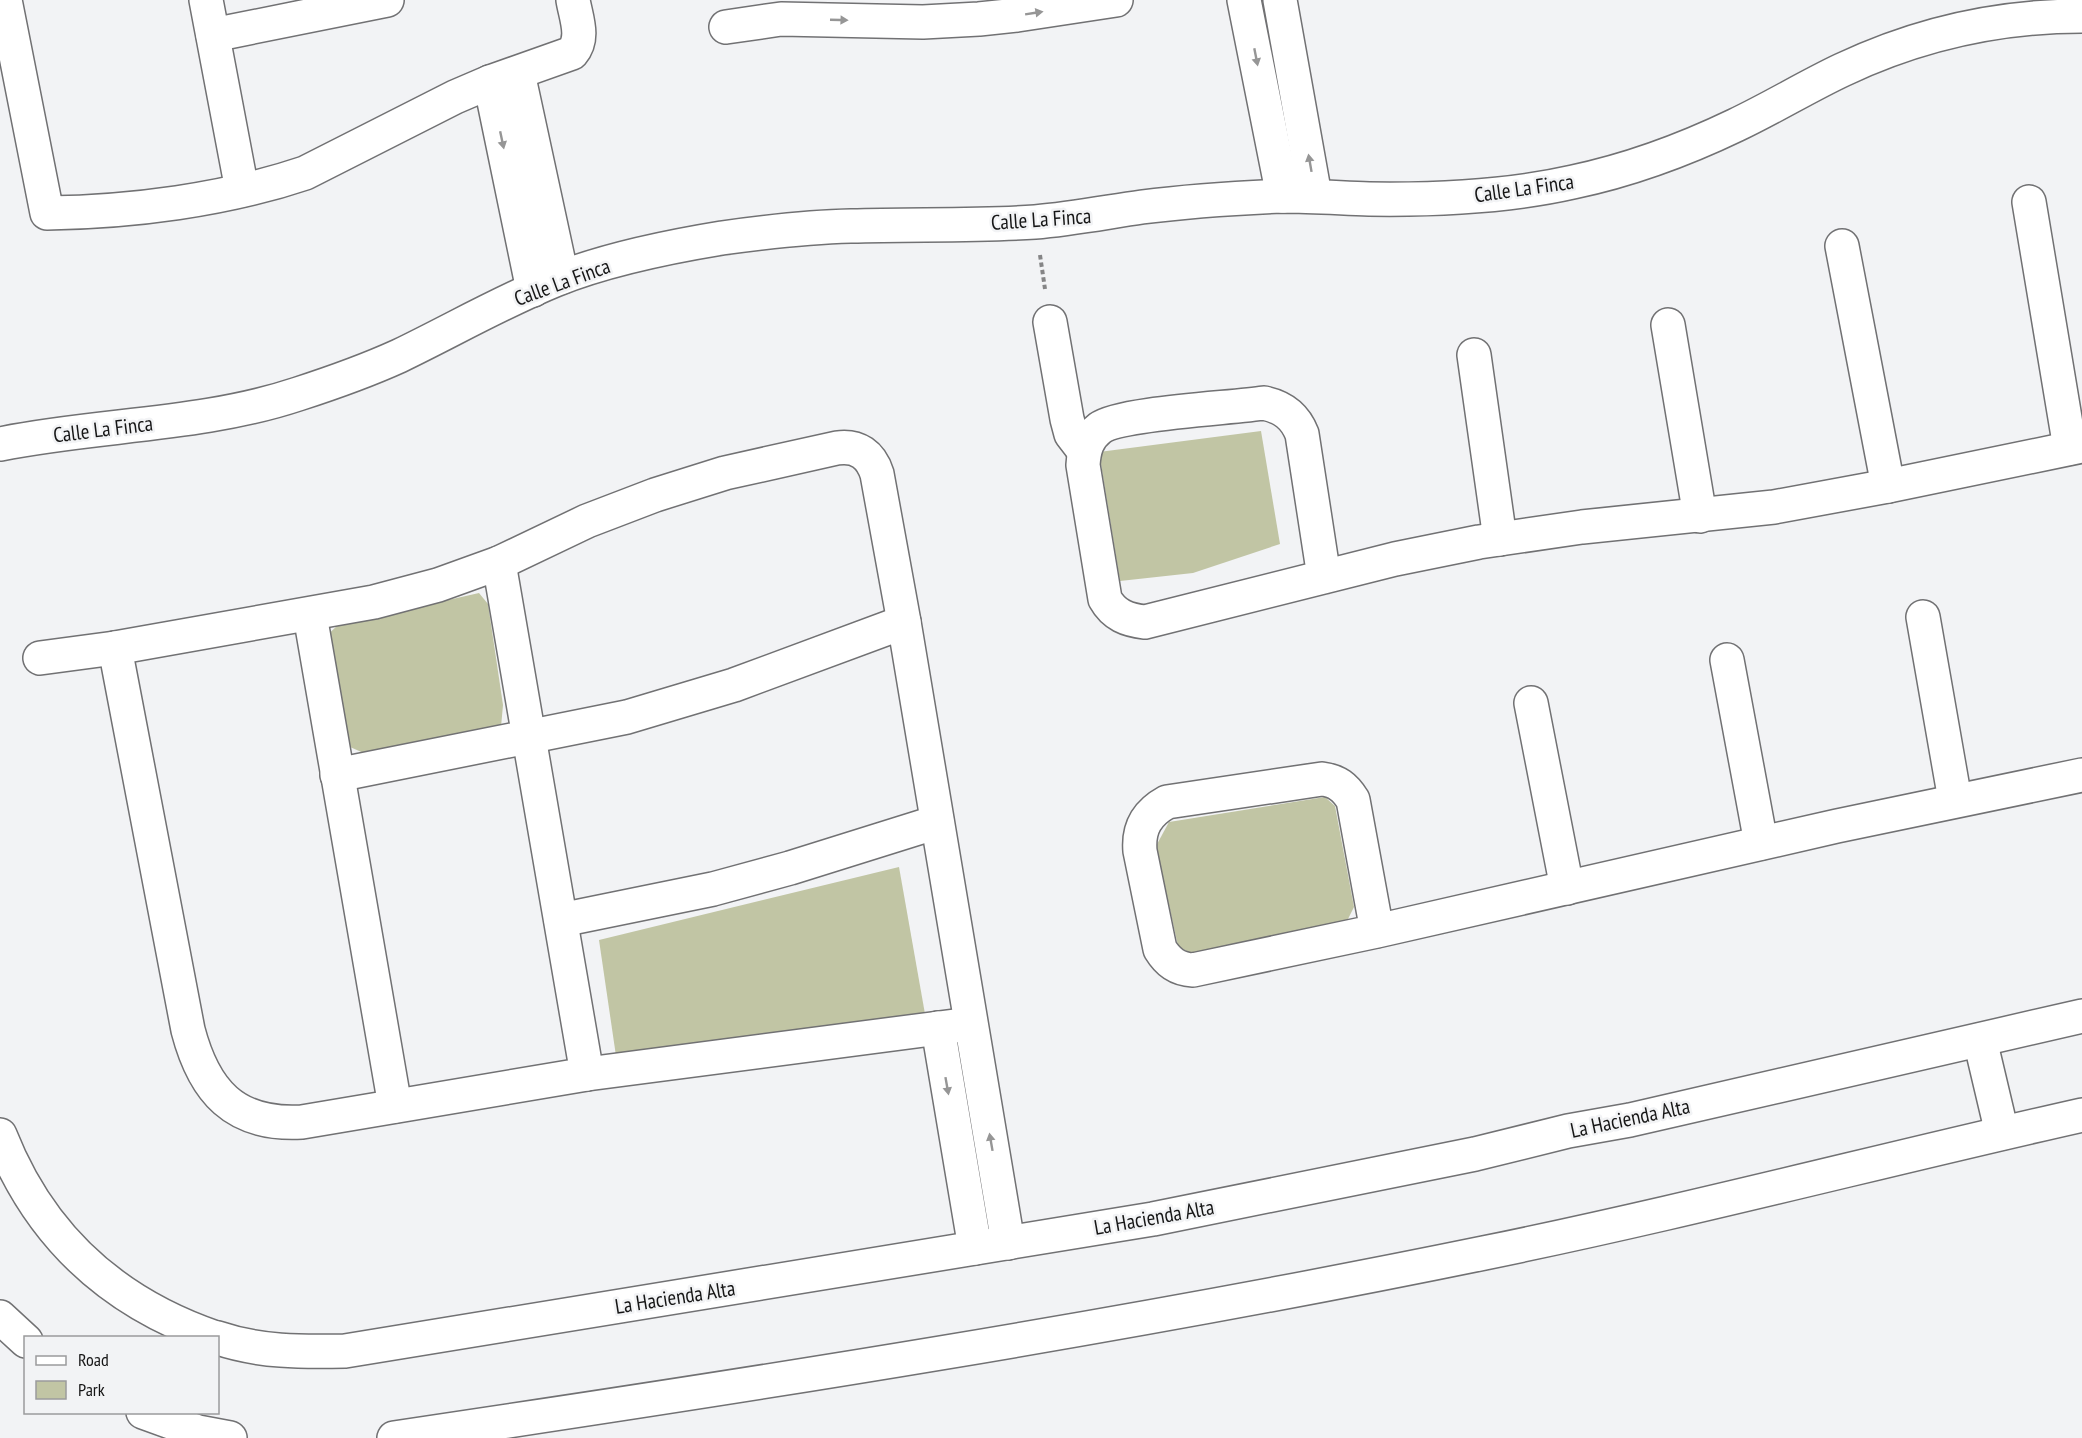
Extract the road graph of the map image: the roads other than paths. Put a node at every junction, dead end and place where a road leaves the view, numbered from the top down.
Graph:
1 (5, 0) edge
2 (206, 0) edge
3 (387, 0) edge
4 (573, 0) edge
5 (1116, 0) edge
6 (1244, 0) edge
7 (1280, 0) edge
8 (779, 9) edge
9 (977, 9) edge
10 (2082, 16) edge
11 (726, 27) dead end
12 (213, 35) junction
13 (504, 78) junction
14 (242, 190) junction
15 (1283, 196) junction
16 (1315, 196) junction
17 (2029, 202) dead end
18 (1842, 246) dead end
19 (548, 283) junction
20 (1050, 322) road end
21 (1668, 325) dead end
22 (1474, 355) dead end
23 (0, 444) edge
24 (2076, 447) edge
25 (1084, 451) junction
26 (1888, 486) junction
27 (1700, 516) junction
28 (1500, 539) junction
29 (499, 563) junction
30 (1324, 577) junction
31 (310, 615) junction
32 (1923, 617) dead end
33 (904, 622) junction
34 (115, 648) junction
35 (40, 658) dead end
36 (1727, 660) dead end
37 (1531, 703) dead end
38 (530, 738) junction
39 (338, 775) junction
40 (2082, 775) edge
41 (1955, 800) junction
42 (937, 822) junction
43 (1761, 843) junction
44 (1567, 888) junction
45 (561, 920) junction
46 (1377, 931) junction
47 (2082, 1016) edge
48 (970, 1024) junction
49 (938, 1028) junction
50 (1980, 1040) junction
51 (587, 1074) junction
52 (395, 1106) junction
53 (2082, 1115) edge
54 (2002, 1133) junction
55 (0, 1135) edge
56 (1008, 1243) junction
57 (975, 1248) junction
58 (0, 1317) edge
59 (211, 1336) edge
60 (219, 1338) edge
61 (24, 1339) edge
62 (146, 1414) edge
63 (230, 1438) edge
64 (394, 1438) edge

1 - 14 street
2 - 12 street
3 - 12 street
4 - 13 street
9 -> 5 street
6 -> 15 street
16 -> 7 street
8 -> 9 street
8 - 11 street
10 - 16 street, Calle La Finca
12 - 14 street
13 - 14 street
13 - 19 street
15 - 16 street, Calle La Finca
15 - 19 street, Calle La Finca
17 - 24 street
18 - 26 street
19 - 23 street, Calle La Finca
20 - 25 street
21 - 27 street
22 - 28 street
24 - 26 street
25 - 30 street
25 - 30 street
26 - 27 street
27 - 28 street
28 - 30 street
29 - 31 street
29 - 33 street
29 - 38 street
31 - 34 street
31 - 39 street
32 - 41 street
33 - 38 street
33 - 42 street
34 - 35 street
34 - 52 street
36 - 43 street
37 - 44 street
38 - 39 street
38 - 45 street
39 - 52 street
40 - 41 street
41 - 43 street
42 - 45 street
42 - 48 street
43 - 44 street
44 - 46 street
45 - 51 street
46 - 46 street
47 - 50 street, La Hacienda Alta
48 - 49 street
56 -> 48 street
49 - 51 street
49 -> 57 street
50 - 54 street
50 - 56 street, La Hacienda Alta
51 - 52 street
53 - 54 street
54 - 64 street
55 - 59 street, La Hacienda Alta
56 - 57 street, La Hacienda Alta
57 - 60 street, La Hacienda Alta
58 - 61 street
62 - 63 street

